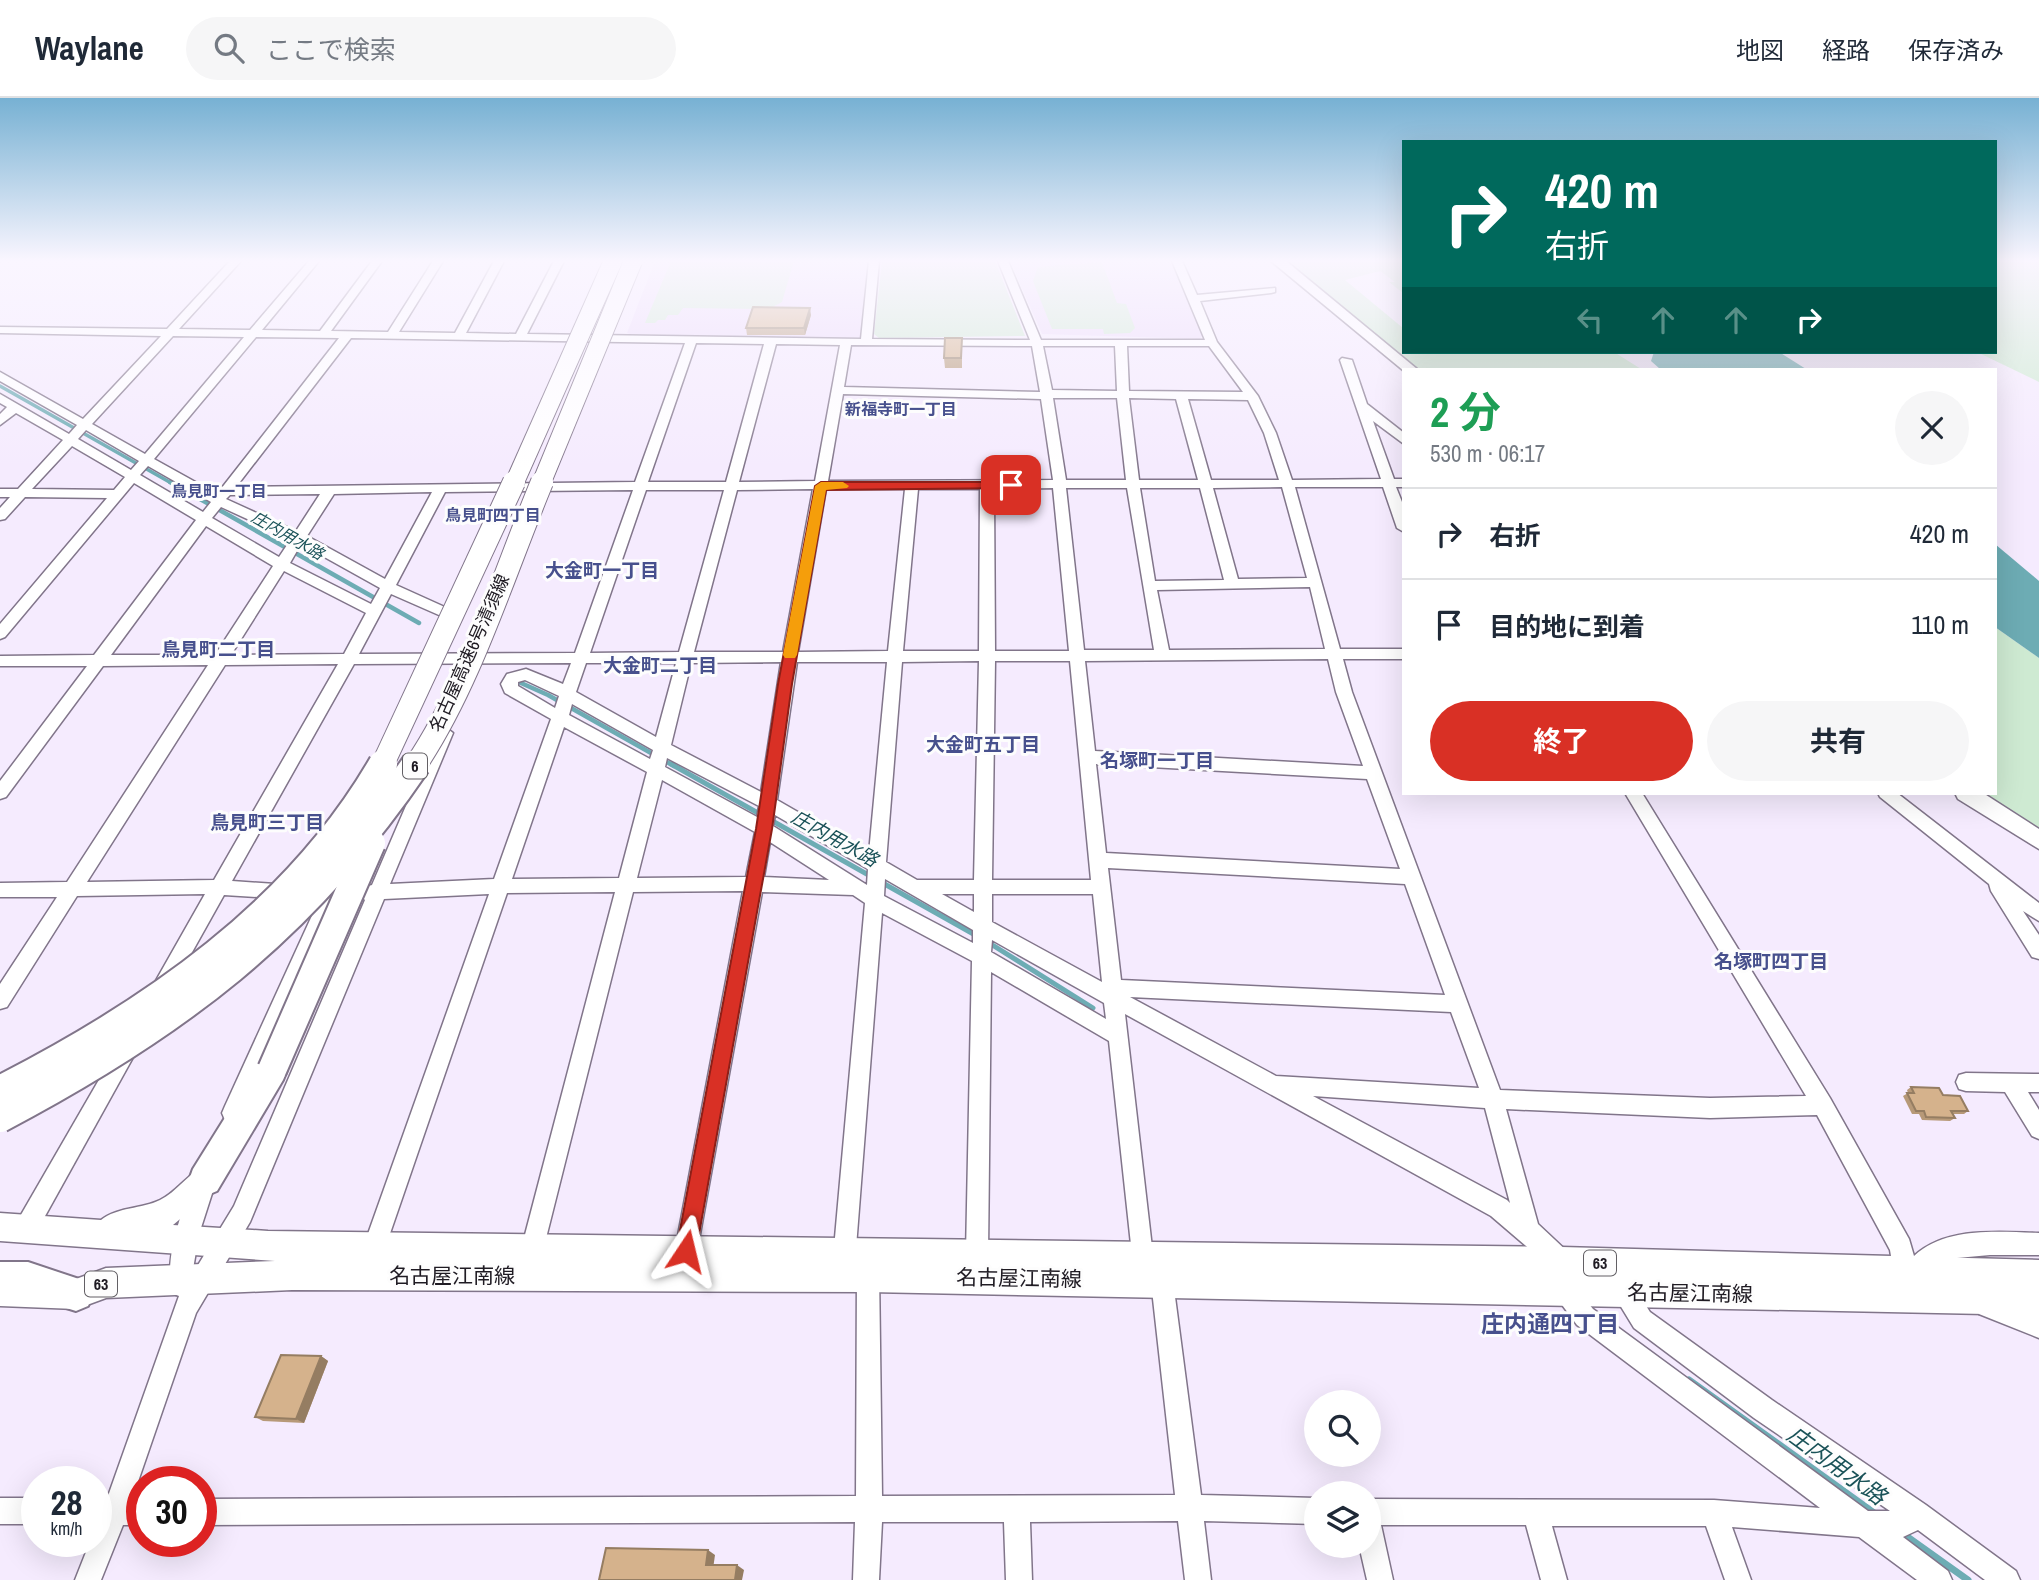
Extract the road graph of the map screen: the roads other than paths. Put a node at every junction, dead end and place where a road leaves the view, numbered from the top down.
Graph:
1 (9, 330) edge
2 (174, 330) edge
3 (257, 330) edge
4 (327, 330) edge
5 (395, 330) edge
6 (462, 330) edge
7 (524, 330) edge
8 (581, 330) edge
9 (595, 330) edge
10 (605, 330) edge
11 (610, 330) edge
12 (867, 330) edge
13 (1032, 330) edge
14 (1206, 330) edge
15 (1363, 330) edge
16 (171, 333) junction
17 (254, 334) junction
18 (579, 334) junction
19 (323, 335) junction
20 (347, 336) junction
21 (391, 336) junction
22 (458, 337) junction
23 (520, 337) junction
24 (607, 338) junction
25 (692, 339) junction
26 (771, 341) junction
27 (846, 342) junction
28 (866, 342) junction
29 (1037, 343) junction
30 (1121, 343) junction
31 (1212, 343) junction
32 (1346, 360) dead end
33 (582, 364) joint
34 (1409, 368) edge
35 (0, 376) edge
36 (836, 390) junction
37 (1048, 395) junction
38 (1122, 395) junction
39 (1181, 395) junction
40 (1252, 396) junction
41 (0, 398) edge
42 (1361, 405) junction
43 (15, 407) junction
44 (0, 421) edge
45 (86, 424) junction
46 (1402, 438) edge
47 (72, 439) junction
48 (146, 460) junction
49 (133, 475) junction
50 (1402, 483) edge
51 (1061, 484) junction
52 (1135, 484) junction
53 (1203, 484) junction
54 (1286, 484) junction
55 (1387, 484) junction
56 (639, 486) junction
57 (731, 486) junction
58 (821, 486) junction
59 (912, 486) junction
60 (987, 486) junction
61 (330, 489) junction
62 (511, 489) junction
63 (543, 489) junction
64 (440, 490) junction
65 (0, 493) edge
66 (22, 493) junction
67 (117, 494) junction
68 (222, 496) junction
69 (0, 516) edge
70 (204, 519) junction
71 (1402, 523) edge
72 (528, 537) joint
73 (300, 538) junction
74 (281, 564) junction
75 (1316, 582) junction
76 (1232, 583) junction
77 (387, 586) junction
78 (1149, 586) junction
79 (374, 611) junction
80 (453, 616) junction
81 (0, 634) edge
82 (1078, 654) junction
83 (1336, 654) junction
84 (1402, 654) edge
85 (895, 655) junction
86 (987, 655) junction
87 (1162, 655) junction
88 (789, 656) junction
89 (580, 657) junction
90 (685, 657) junction
91 (476, 658) junction
92 (349, 659) junction
93 (436, 659) junction
94 (221, 660) junction
95 (0, 661) edge
96 (100, 661) junction
97 (566, 693) junction
98 (559, 715) junction
99 (661, 747) junction
100 (1087, 757) junction
101 (657, 769) junction
102 (1372, 773) junction
103 (0, 793) edge
104 (1634, 795) edge
105 (1889, 795) edge
106 (1969, 795) edge
107 (766, 803) junction
108 (764, 829) junction
109 (2039, 840) edge
110 (1098, 860) junction
111 (1990, 874) junction
112 (1413, 877) junction
113 (752, 884) junction
114 (873, 884) junction
115 (628, 885) junction
116 (500, 886) junction
117 (217, 887) junction
118 (912, 887) junction
119 (1101, 887) junction
120 (984, 888) junction
121 (0, 890) edge
122 (71, 890) junction
123 (378, 893) junction
124 (331, 894) junction
125 (2039, 913) edge
126 (982, 926) junction
127 (2039, 951) edge
128 (983, 957) junction
129 (1114, 994) junction
130 (0, 1001) edge
131 (1457, 1004) junction
132 (1119, 1037) junction
133 (1966, 1082) dead end
134 (1271, 1083) junction
135 (2011, 1083) junction
136 (2039, 1083) edge
137 (0, 1090) edge
138 (1493, 1098) junction
139 (1823, 1105) junction
140 (0, 1118) edge
141 (2039, 1129) edge
142 (205, 1180) junction
143 (13, 1228) edge
144 (1529, 1231) junction
145 (88, 1233) junction
146 (188, 1239) junction
147 (225, 1242) junction
148 (2039, 1244) edge
149 (374, 1248) junction
150 (532, 1250) junction
151 (686, 1251) junction
152 (977, 1254) junction
153 (856, 1264) junction
154 (1153, 1269) junction
155 (1906, 1270) junction
156 (2039, 1275) edge
157 (1562, 1276) junction
158 (0, 1279) edge
159 (190, 1288) junction
160 (0, 1291) edge
161 (1624, 1292) junction
162 (76, 1294) junction
163 (1975, 1299) junction
164 (2039, 1300) edge
165 (2039, 1326) edge
166 (112, 1496) edge
167 (1190, 1508) junction
168 (1017, 1510) junction
169 (0, 1511) edge
170 (21, 1511) edge
171 (869, 1511) junction
172 (1304, 1511) edge
173 (217, 1512) edge
174 (1381, 1512) edge
175 (1535, 1512) junction
176 (1714, 1513) junction
177 (1911, 1519) junction
178 (1868, 1524) junction
179 (94, 1557) edge
180 (1375, 1558) edge
181 (88, 1580) edge
182 (866, 1580) edge
183 (1019, 1580) edge
184 (1198, 1580) edge
185 (1380, 1580) edge
186 (1554, 1580) edge
187 (1738, 1580) edge
188 (1939, 1580) edge
189 (2007, 1580) edge

1 - 16 street
2 - 16 street
3 - 17 street
4 - 19 street
5 - 21 street
6 - 22 street
7 - 23 street
8 - 18 highway, 名古屋高速6号清須線 / 6, bridge
9 - 33 highway
10 - 140 highway, 名古屋高速6号清須線 / 6, bridge
11 - 24 street
12 - 28 street
13 - 29 street
14 - 31 street
15 - 34 main road
16 - 17 street
16 - 45 street
17 - 19 street
17 - 48 street
18 - 23 street
18 - 24 street
18 - 62 street
18 - 80 highway, 名古屋高速6号清須線 / 6, bridge
18 - 142 highway, bridge
19 - 20 street
20 - 21 street
20 - 68 street
21 - 22 street
22 - 23 street
24 - 25 street
24 - 63 street
25 - 26 street
25 - 56 street
26 - 27 street
26 - 57 street
27 - 28 street
27 - 36 street
28 - 29 street
29 - 30 street
29 - 37 street
30 - 31 street
30 - 38 street
31 - 40 street
32 - 42 street
33 - 63 highway
35 - 45 street
36 - 37 street
36 - 58 street
37 - 38 street
37 - 51 street
38 - 39 street
38 - 52 street
39 - 40 street
39 - 53 street
40 - 54 street
41 - 43 street
42 - 46 street
42 - 55 street
43 - 44 street
43 - 47 street
45 - 47 street
45 - 48 street
47 - 49 street
47 - 66 street
48 - 49 street
48 - 68 street
49 - 67 street
49 - 70 street
50 - 55 street
51 - 52 street
51 - 60 street
51 - 82 street
52 - 53 street
52 - 78 street
53 - 54 street
53 - 76 street
54 - 55 street
54 - 75 street
55 - 71 street
56 - 57 street
56 - 63 street
56 - 89 street
57 - 58 street
57 - 90 street
58 - 59 street
58 - 88 street
59 - 60 street
59 - 85 street
60 - 86 street
61 - 64 street
61 - 68 street
61 - 73 street
62 - 63 street
62 - 64 street
62 - 80 street
63 - 72 highway
64 - 77 street
65 - 66 street
66 - 67 street
66 - 69 street
67 - 81 street
68 - 70 street
68 - 73 street
70 - 74 street
70 - 96 street
72 - 91 street
73 - 74 street
73 - 77 street
74 - 79 street
74 - 94 street
75 - 76 street
75 - 83 street
76 - 78 street
77 - 79 street
77 - 80 street
78 - 87 street
79 - 92 street
80 - 93 street
80 - 137 highway, 名古屋高速6号清須線 / 6, bridge
82 - 86 street
82 - 87 street
82 - 100 street
83 - 84 street
83 - 87 street
83 - 102 street
85 - 86 street
85 - 88 street
85 - 114 street
86 - 120 street
88 - 90 street
88 - 107 street
89 - 90 street
89 - 91 street
89 - 97 street
90 - 99 street
91 - 93 street
91 - 123 street
92 - 93 street
92 - 94 street
92 - 117 street
93 - 124 street
94 - 96 street
94 - 122 street
95 - 96 street
96 - 103 street
97 - 98 street
97 - 98 street
97 - 99 street
98 - 101 street
98 - 116 street
99 - 101 street
99 - 107 street
100 - 102 street
100 - 110 street
101 - 108 street
101 - 115 street
102 - 112 street
104 - 139 street
105 - 111 street
106 - 109 main road
107 - 108 street
107 - 114 street
108 - 113 street
108 - 114 street
110 - 112 street
110 - 119 street
111 - 125 street
111 - 127 street
112 - 131 street
113 - 114 street
113 - 115 street
113 - 151 street
114 - 118 street
114 - 128 street
114 - 153 street
115 - 116 street
115 - 150 street
116 - 123 street
116 - 149 street
117 - 122 street
117 - 124 street
117 - 143 street
118 - 120 street
118 - 126 street
119 - 120 street
119 - 129 street
120 - 126 street
121 - 122 street
122 - 130 street
123 - 124 street
123 - 147 street
124 - 142 street
126 - 128 street
126 - 129 street
128 - 132 street
128 - 152 street
129 - 131 street
129 - 132 street
129 - 134 street
131 - 138 street
132 - 154 street
133 - 135 street
134 - 138 street
134 - 144 street
135 - 136 street
135 - 141 street
138 - 139 street
138 - 144 street
139 - 155 street
142 - 145 main road
142 - 146 street
143 - 145 main road, 名古屋江南線 / 63
144 - 157 street
145 - 146 main road, 名古屋江南線 / 63
146 - 147 main road, 名古屋江南線 / 63
146 - 159 street
147 - 149 main road, 名古屋江南線 / 63
147 - 159 street
148 - 155 street
149 - 150 main road, 名古屋江南線 / 63
150 - 151 main road, 名古屋江南線 / 63
151 - 153 main road, 名古屋江南線 / 63
152 - 153 main road, 名古屋江南線 / 63
152 - 154 main road, 名古屋江南線 / 63
153 - 154 main road, 名古屋江南線 / 63
153 - 159 main road, 名古屋江南線 / 63
153 - 171 street
154 - 157 main road, 名古屋江南線 / 63
154 - 167 street
155 - 156 main road, 名古屋江南線 / 63
155 - 157 main road, 名古屋江南線 / 63
157 - 161 main road, 名古屋江南線 / 63
157 - 178 street
158 - 162 highway
159 - 162 main road, 名古屋江南線 / 63
159 - 166 street
160 - 162 main road, 名古屋江南線 / 63
161 - 163 main road, 名古屋江南線 / 63
161 - 177 street
163 - 164 main road, 名古屋江南線 / 63
163 - 165 street
167 - 168 street
167 - 172 street
167 - 184 street
168 - 171 street
168 - 183 street
169 - 170 street
171 - 173 street
171 - 182 street
174 - 175 street
175 - 176 street
175 - 186 street
176 - 178 street
176 - 187 street
177 - 178 street
177 - 189 street
178 - 188 street
179 - 181 street
180 - 185 street

